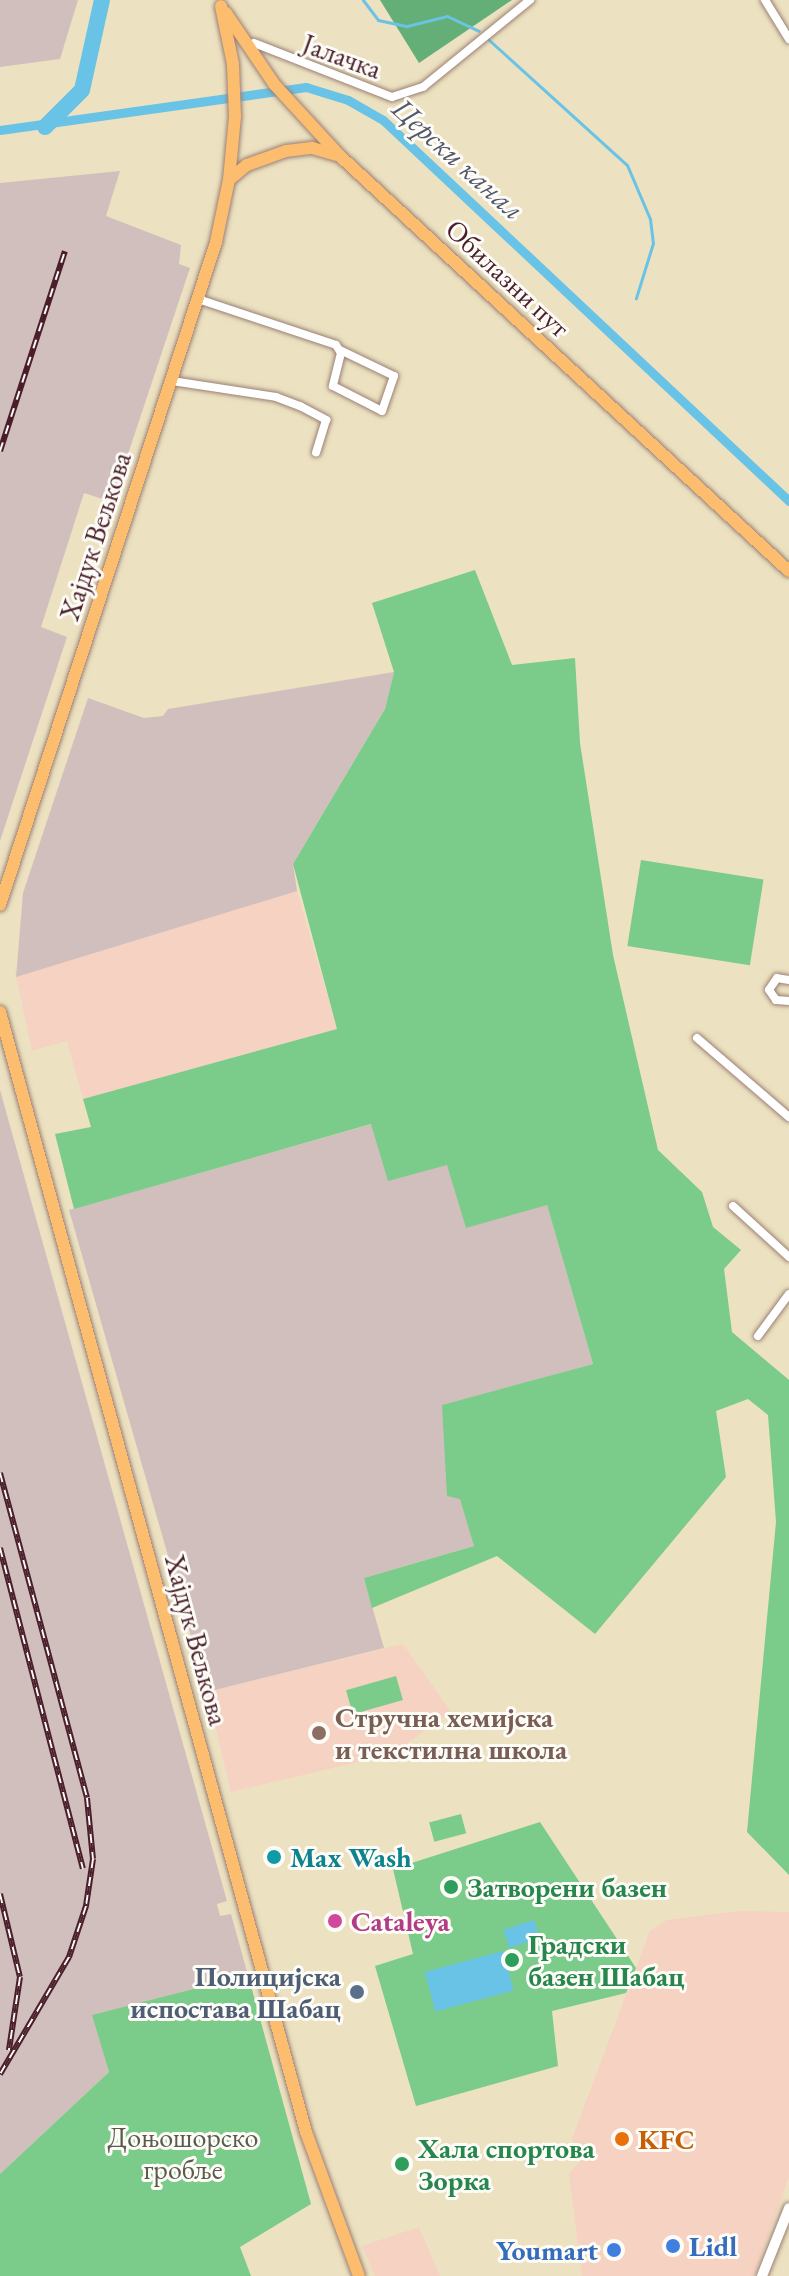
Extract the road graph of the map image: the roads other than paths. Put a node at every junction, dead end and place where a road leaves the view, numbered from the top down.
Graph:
1 (530, 0) edge
2 (765, 0) edge
3 (220, 3) edge
4 (789, 39) edge
5 (252, 48) junction
6 (340, 156) junction
7 (229, 180) junction
8 (198, 299) junction
9 (340, 350) junction
10 (172, 381) junction
11 (316, 452) dead end
12 (789, 571) edge
13 (0, 905) edge
14 (789, 980) edge
15 (789, 1001) edge
16 (0, 1012) edge
17 (697, 1038) dead end
18 (789, 1117) edge
19 (733, 1206) dead end
20 (789, 1257) edge
21 (789, 1294) edge
22 (758, 1336) dead end
23 (789, 2208) edge
24 (359, 2276) edge
25 (762, 2276) edge

1 - 5 street, Јалачка
2 - 4 street
3 - 5 main road, Обилазни пут
3 - 7 main road, Хајдук Вељкова
5 - 6 main road, Обилазни пут
6 - 7 main road
6 - 12 main road, Обилазни пут
7 - 8 main road, Хајдук Вељкова
8 - 9 street
8 - 10 main road, Хајдук Вељкова
9 - 9 street
10 - 11 street
10 - 13 main road, Хајдук Вељкова
14 - 15 street
16 - 24 main road, Хајдук Вељкова
17 - 18 street
19 - 20 street
21 - 22 street
23 - 25 street

